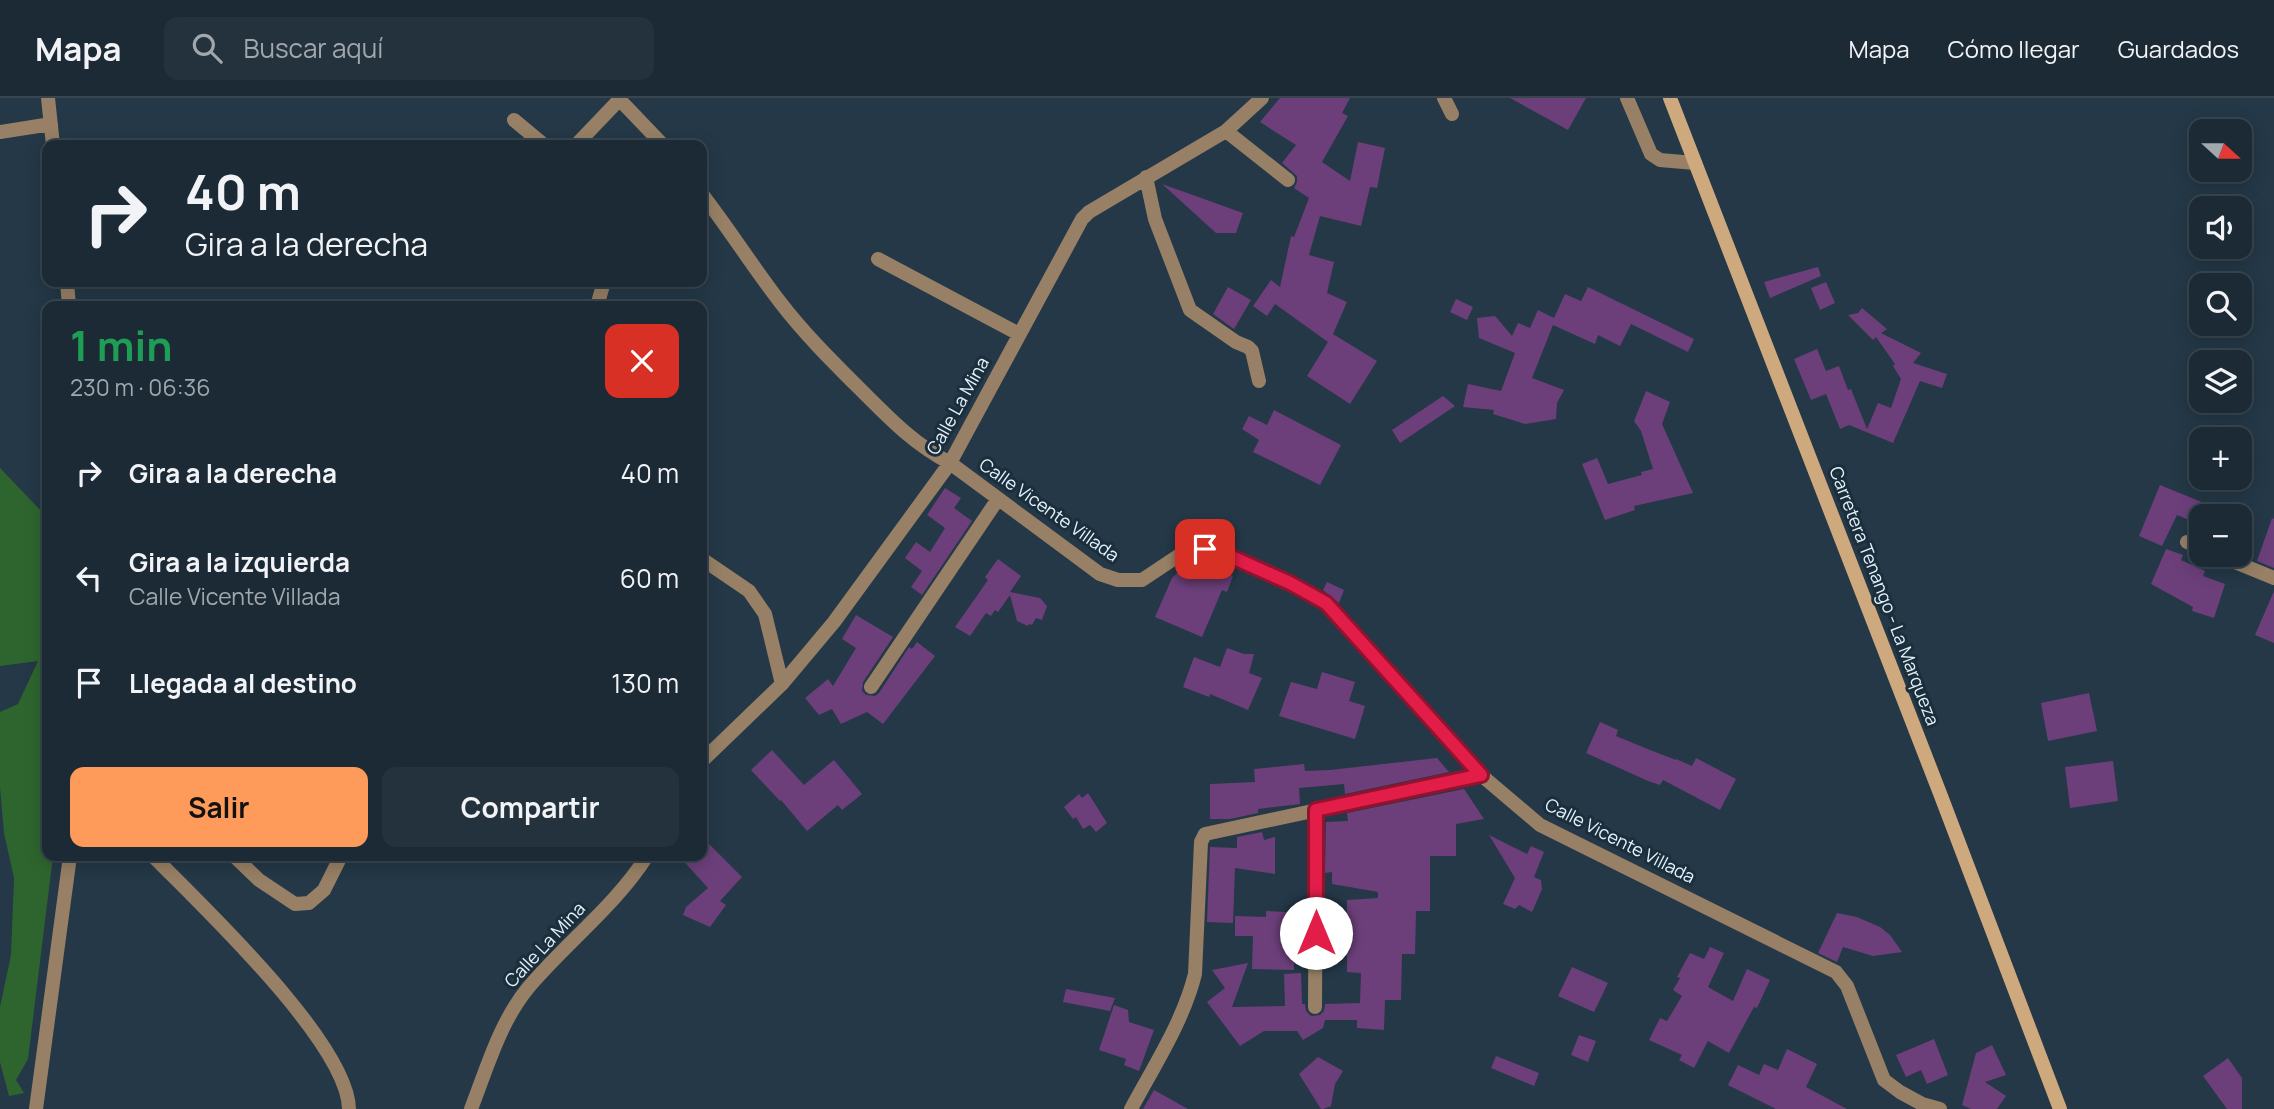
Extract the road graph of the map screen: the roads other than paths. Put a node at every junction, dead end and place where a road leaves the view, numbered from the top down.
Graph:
1 (48, 98) edge
2 (1262, 98) edge
3 (1444, 98) edge
4 (1626, 98) edge
5 (1670, 98) edge
6 (619, 99) edge
7 (1452, 114) dead end
8 (514, 120) dead end
9 (51, 124) junction
10 (1226, 131) junction
11 (0, 132) edge
12 (53, 140) edge
13 (538, 140) edge
14 (581, 140) edge
15 (658, 140) edge
16 (1695, 163) junction
17 (1146, 177) junction
18 (1288, 180) dead end
19 (707, 200) edge
20 (878, 259) dead end
21 (1019, 334) junction
22 (1259, 381) dead end
23 (950, 463) junction
24 (998, 499) junction
25 (2186, 542) dead end
26 (2189, 543) edge
27 (707, 562) edge
28 (2247, 567) edge
29 (2274, 578) edge
30 (782, 684) junction
31 (872, 687) dead end
32 (707, 756) edge
33 (1481, 775) junction
34 (1316, 810) junction
35 (69, 861) edge
36 (158, 861) edge
37 (239, 861) edge
38 (338, 861) edge
39 (643, 861) edge
40 (1315, 1007) dead end
41 (36, 1109) edge
42 (349, 1109) edge
43 (471, 1109) edge
44 (1130, 1109) edge
45 (1940, 1109) edge
46 (2060, 1109) edge

1 - 9 street
2 - 10 street, Calle La Mina
3 - 7 street
4 - 16 street
5 - 16 main road, Carretera Tenango - La Marqueza
6 - 14 street
6 - 15 street
8 - 13 street
9 - 11 street
9 - 12 street
10 - 17 street, Calle La Mina
10 - 18 street
16 - 46 main road, Carretera Tenango - La Marqueza
17 - 21 street, Calle La Mina
17 - 22 street
19 - 23 street, Calle Vicente Villada
20 - 21 street
21 - 23 street, Calle La Mina
23 - 24 street, Calle Vicente Villada
23 - 30 street, Calle La Mina
24 - 31 street
24 - 33 street, Calle Vicente Villada
25 - 26 street
27 - 30 street
28 - 29 street
30 - 32 street, Calle La Mina
33 - 34 street
33 - 45 street, Calle Vicente Villada
34 - 40 street
34 - 44 street
35 - 41 street
36 - 42 street
37 - 38 street
39 - 43 street, Calle La Mina

